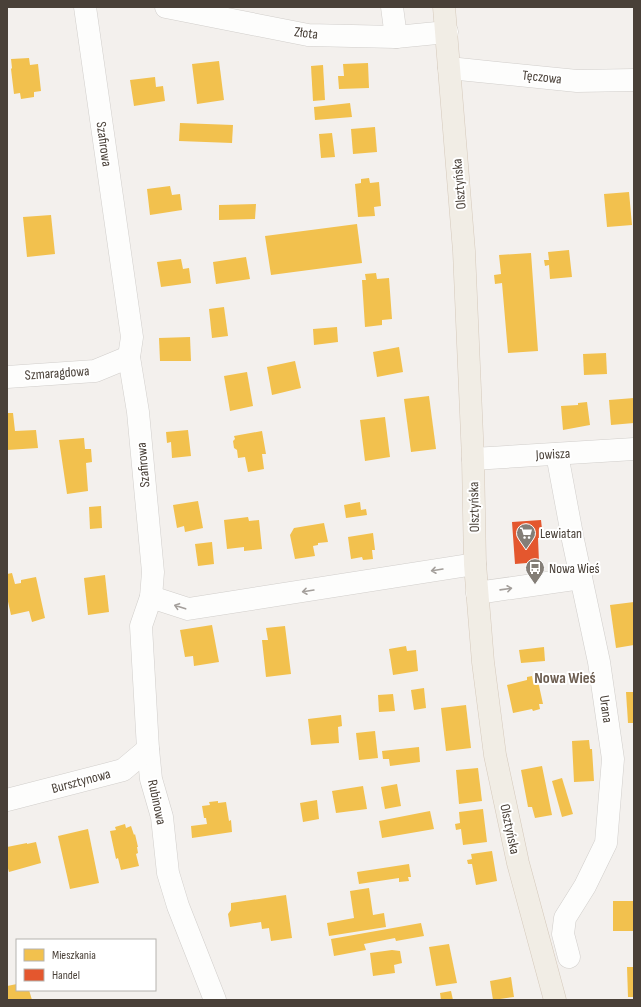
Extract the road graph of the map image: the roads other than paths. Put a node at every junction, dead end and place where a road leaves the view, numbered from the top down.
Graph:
1 (85, 7) edge
2 (166, 7) edge
3 (392, 7) edge
4 (444, 7) edge
5 (447, 32) junction
6 (396, 37) junction
7 (449, 68) junction
8 (634, 80) edge
9 (129, 357) junction
10 (7, 377) edge
11 (634, 450) edge
12 (557, 454) junction
13 (473, 459) junction
14 (475, 564) junction
15 (581, 578) junction
16 (477, 593) junction
17 (151, 597) junction
18 (148, 749) junction
19 (7, 800) edge
20 (569, 957) dead end
21 (215, 1000) edge
22 (555, 1000) edge

1 - 9 street, Szafirowa
2 - 6 street, Złota
3 - 6 street
4 - 5 main road, Olsztyńska
5 - 6 street, Złota
5 - 7 main road, Olsztyńska
7 - 8 street, Tęczowa
7 - 13 main road, Olsztyńska
9 - 10 street, Szmaragdowa
9 - 17 street, Szafirowa
11 - 12 street, Jowisza
12 - 13 street, Jowisza
12 - 15 street, Urana
13 - 14 main road, Olsztyńska
14 - 16 main road, Olsztyńska
14 -> 17 street
16 -> 15 street
15 - 20 street, Urana
16 - 22 main road, Olsztyńska
17 - 18 street, Rubinowa
18 - 19 street, Bursztynowa
18 - 21 street, Rubinowa

